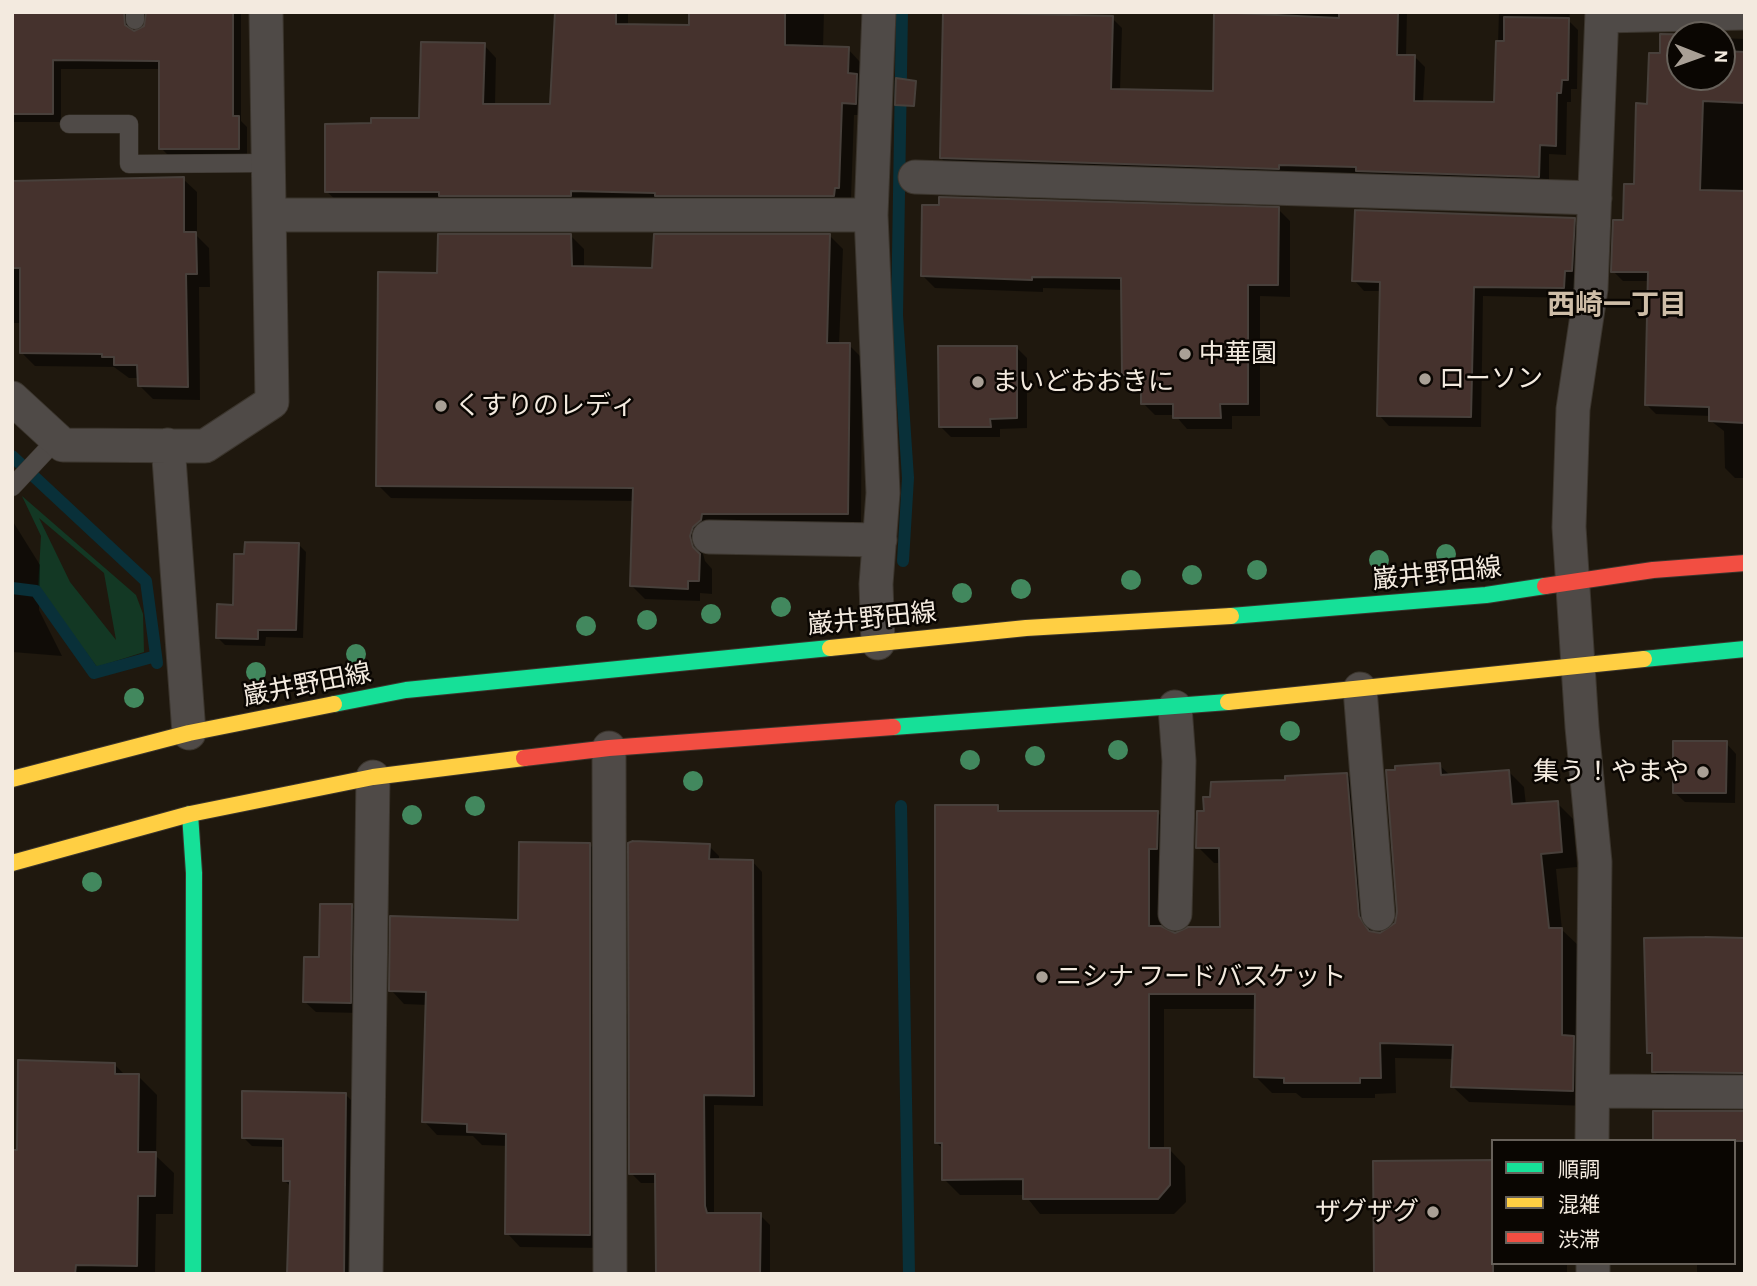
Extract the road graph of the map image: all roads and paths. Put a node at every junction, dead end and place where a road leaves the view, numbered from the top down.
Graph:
1 (266, 12) edge
2 (879, 12) edge
3 (1745, 13) edge
4 (1602, 14) edge
5 (69, 124) dead end
6 (269, 163) junction
7 (915, 177) dead end
8 (1595, 198) junction
9 (270, 215) junction
10 (871, 215) junction
11 (14, 402) edge
12 (168, 445) junction
13 (48, 448) junction
14 (15, 484) edge
15 (709, 537) dead end
16 (880, 540) junction
17 (1745, 564) edge
18 (1573, 582) junction
19 (878, 643) junction
20 (1745, 649) edge
21 (1578, 667) junction
22 (1360, 689) junction
23 (1175, 707) junction
24 (189, 733) junction
25 (609, 748) junction
26 (373, 777) junction
27 (12, 779) edge
28 (191, 814) junction
29 (12, 863) edge
30 (1175, 914) dead end
31 (1378, 914) dead end
32 (1593, 1091) junction
33 (1745, 1092) edge
34 (1592, 1139) edge
35 (193, 1274) edge
36 (366, 1274) edge
37 (610, 1274) edge

1 - 6 street
2 - 10 street
3 - 4 street
4 - 8 street
5 - 6 lane
6 - 9 street
7 - 8 street
8 - 18 street
9 - 10 street
9 - 12 street
10 - 16 street
11 - 13 street
12 - 13 street
12 - 24 street
13 - 14 lane
15 - 16 street
16 - 19 street
17 - 18 main road, 巌井野田線
18 - 19 main road, 巌井野田線
18 - 21 street
19 - 24 main road, 巌井野田線
20 - 21 main road
21 - 22 main road
21 - 32 street
22 - 23 main road
22 - 31 street
23 - 25 main road
23 - 30 street
24 - 27 main road, 巌井野田線
25 - 26 main road
25 - 37 street
26 - 28 main road
26 - 36 street
28 - 29 main road
28 - 35 main road
32 - 33 street
32 - 34 street

